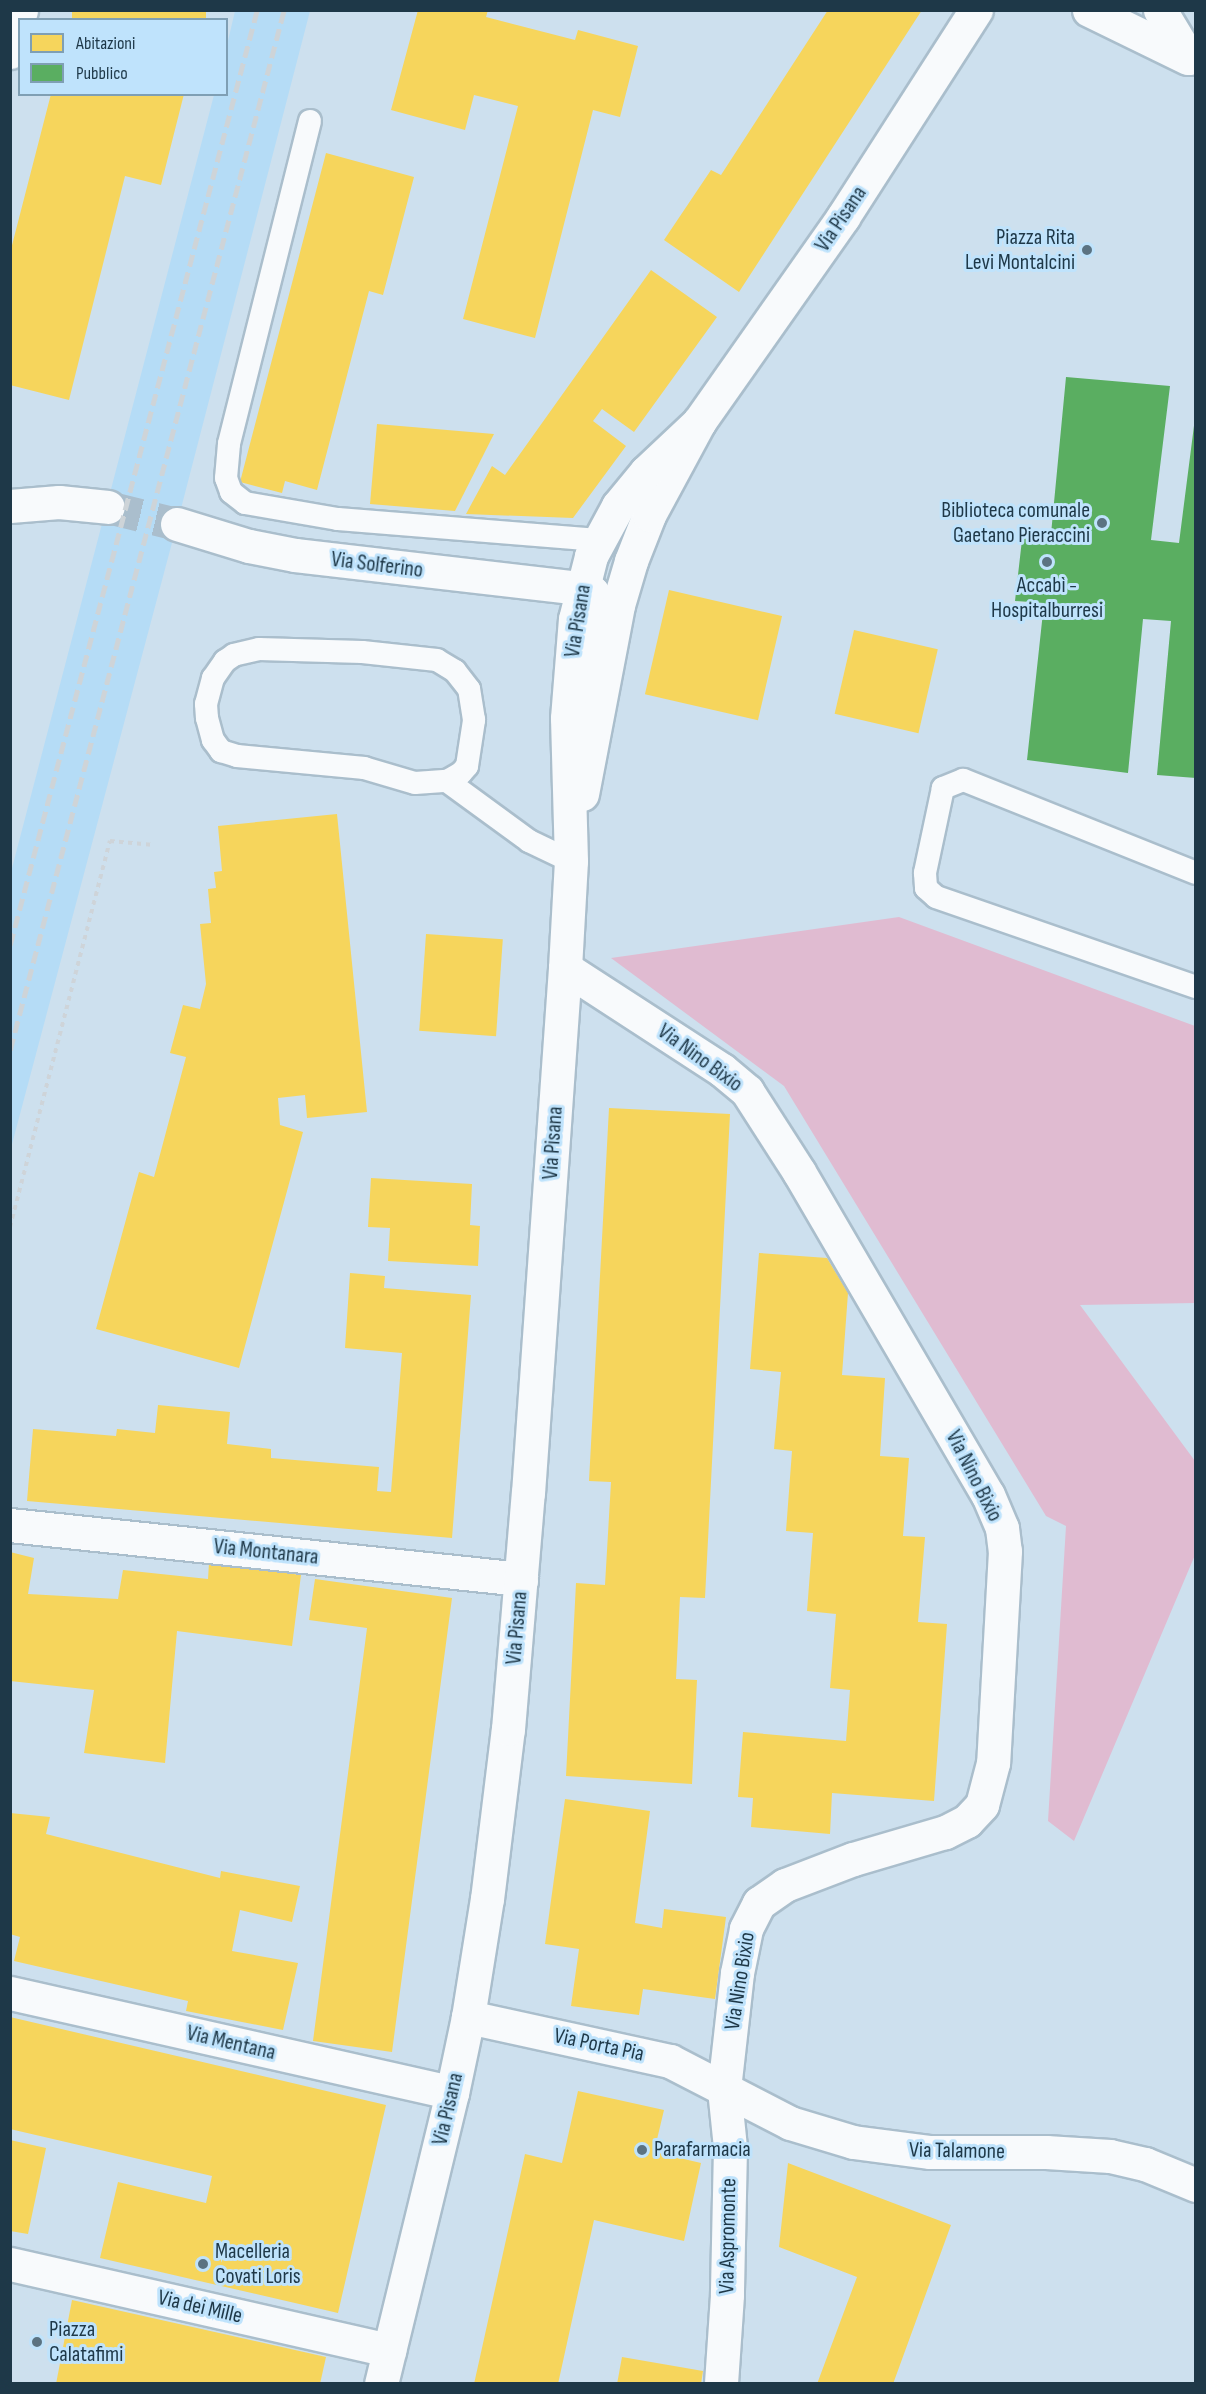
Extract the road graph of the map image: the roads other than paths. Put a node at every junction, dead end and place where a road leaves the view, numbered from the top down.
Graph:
1 (976, 10) edge
2 (1089, 10) edge
3 (1160, 10) edge
4 (18, 21) edge
5 (10, 52) edge
6 (1192, 62) edge
7 (310, 121) dead end
8 (699, 422) junction
9 (10, 506) edge
10 (108, 507) tunnel mouth
11 (177, 524) tunnel mouth
12 (598, 540) junction
13 (581, 588) junction
14 (595, 724) junction
15 (447, 781) junction
16 (571, 861) junction
17 (1196, 873) edge
18 (565, 968) junction
19 (1196, 987) edge
20 (10, 1525) edge
21 (521, 1579) junction
22 (10, 1993) edge
23 (468, 2018) junction
24 (724, 2089) junction
25 (452, 2093) junction
26 (1196, 2185) edge
27 (10, 2264) edge
28 (389, 2350) junction
29 (381, 2384) edge
30 (721, 2384) edge

1 - 8 street, Via Pisana
2 - 6 street
3 - 6 street
4 - 5 street
7 - 12 lane
8 - 12 street, Via Pisana
8 - 14 street, Via Pisana
9 - 10 street
11 - 13 street, Via Solferino
12 - 13 street, Via Pisana
13 - 14 street
13 - 16 street, Via Pisana
14 - 16 street, Via Pisana
15 - 15 lane
15 - 16 lane
16 - 18 street, Via Pisana
17 - 19 lane
18 - 21 street, Via Pisana
18 - 24 street, Via Nino Bixio
20 - 21 street, Via Montanara
21 - 23 street, Via Pisana
22 - 25 street, Via Mentana
23 - 24 street, Via Porta Pia
23 - 25 street, Via Pisana
24 - 26 street, Via Talamone
24 - 30 street, Via Aspromonte
25 - 28 street, Via Pisana
27 - 28 street, Via dei Mille
28 - 29 street, Via Pisana

